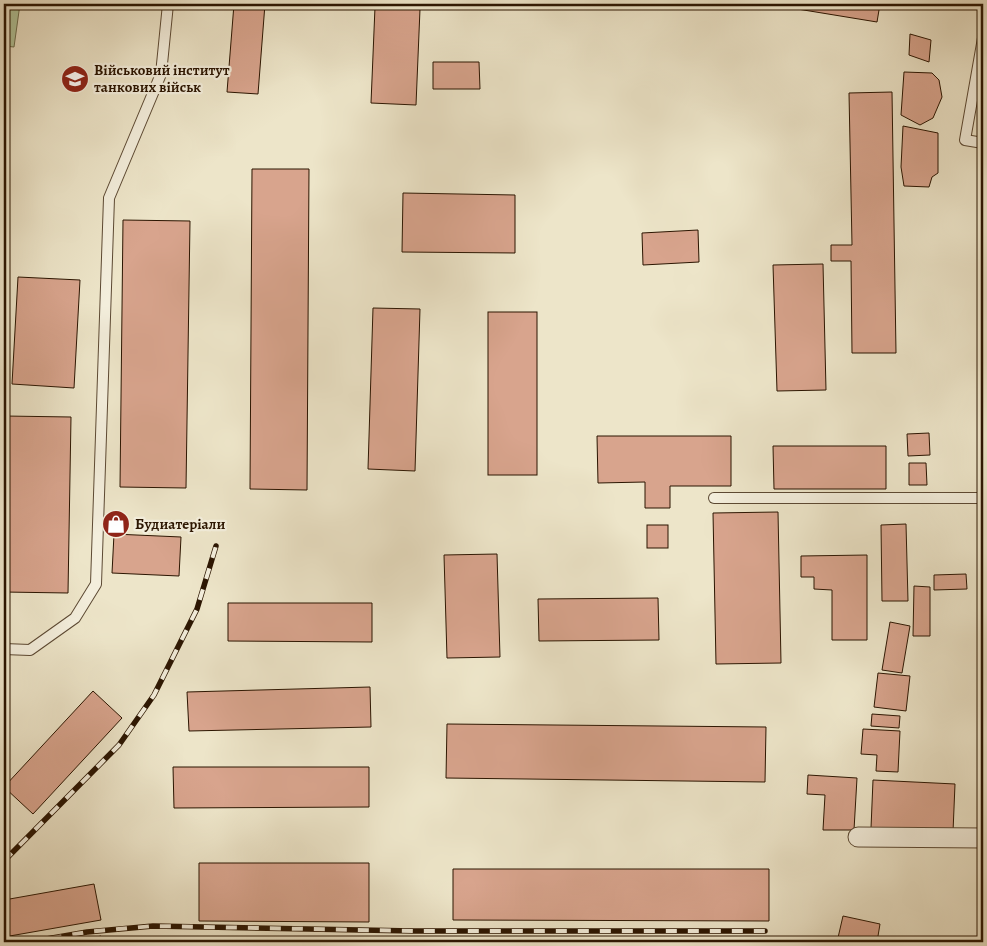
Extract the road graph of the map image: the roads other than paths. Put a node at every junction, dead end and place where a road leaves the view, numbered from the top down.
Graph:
1 (168, 4) edge
2 (983, 38) edge
3 (983, 143) edge
4 (714, 498) dead end
5 (983, 498) edge
6 (4, 649) edge
7 (858, 837) dead end
8 (983, 838) edge

1 - 6 lane
2 - 3 lane
4 - 5 lane
7 - 8 street

